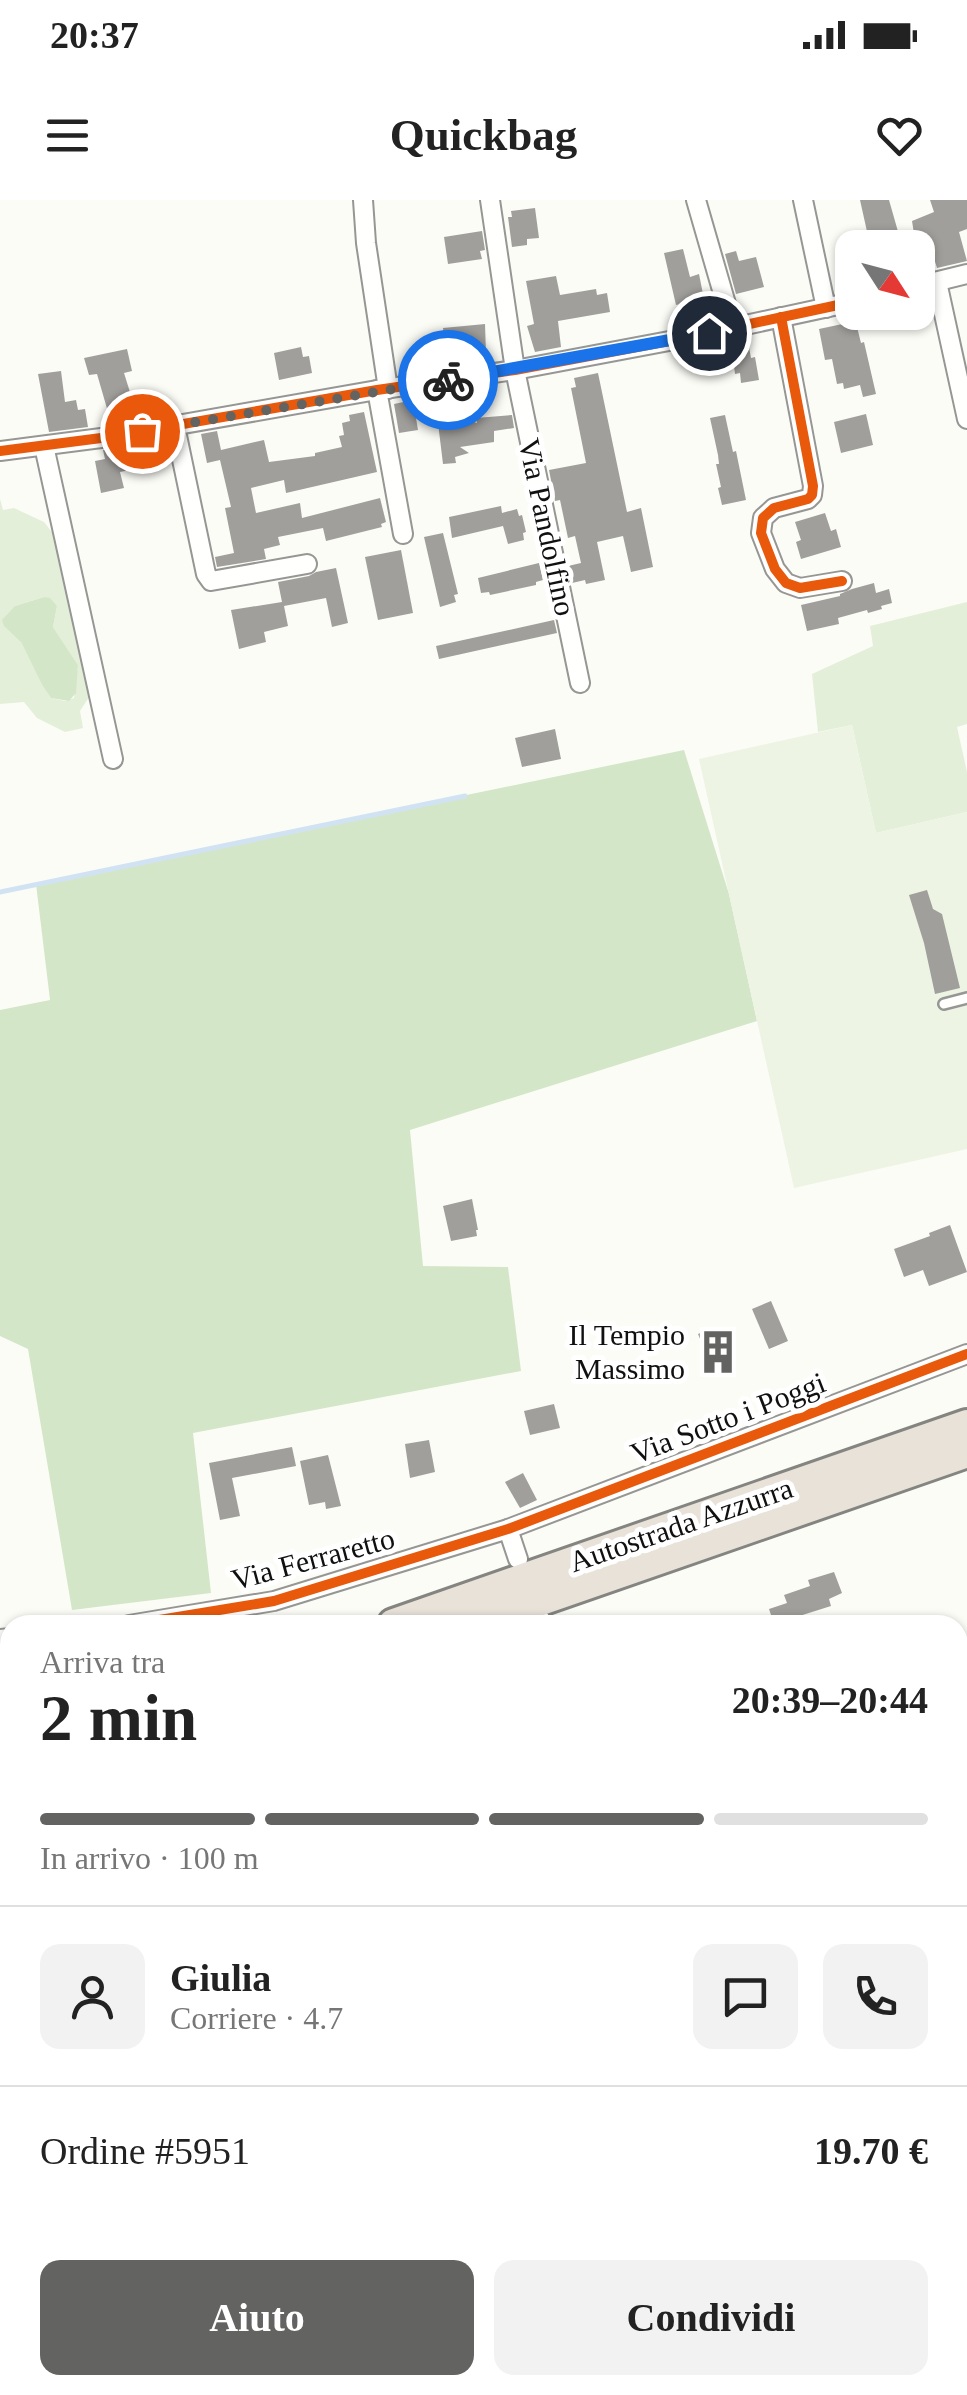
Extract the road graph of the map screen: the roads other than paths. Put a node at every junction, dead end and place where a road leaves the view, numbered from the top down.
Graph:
1 (363, 200) edge
2 (490, 200) edge
3 (696, 200) edge
4 (803, 200) edge
5 (967, 274) edge
6 (937, 282) joint
7 (835, 306) edge
8 (826, 308) junction
9 (781, 317) junction
10 (733, 328) junction
11 (515, 370) junction
12 (383, 390) junction
13 (967, 420) edge
14 (175, 426) junction
15 (44, 446) junction
16 (0, 452) edge
17 (403, 534) dead end
18 (307, 564) dead end
19 (842, 581) dead end
20 (580, 684) dead end
21 (113, 759) dead end
22 (967, 998) edge
23 (944, 1004) dead end
24 (967, 1354) edge
25 (967, 1426) edge
26 (967, 1451) edge
27 (508, 1529) junction
28 (518, 1559) dead end
29 (190, 1615) edge
30 (423, 1615) edge
31 (495, 1615) edge

1 - 12 street
2 - 11 street, Via Pandolfino
3 - 10 street
4 - 8 street
5 - 6 street
6 - 13 street
7 - 8 street
8 - 9 street
9 - 10 street
9 - 19 street
10 - 11 street
11 - 12 street
11 - 20 street, Via Pandolfino
12 - 14 street
12 - 17 street
14 - 15 street
14 - 18 street
15 - 16 street
15 - 21 street
22 - 23 lane
24 - 27 street, Via Sotto i Poggi
25 - 30 highway, Autostrada Azzurra
26 - 31 highway, Autostrada Azzurra
27 - 28 street
27 - 29 street, Via Ferraretto

